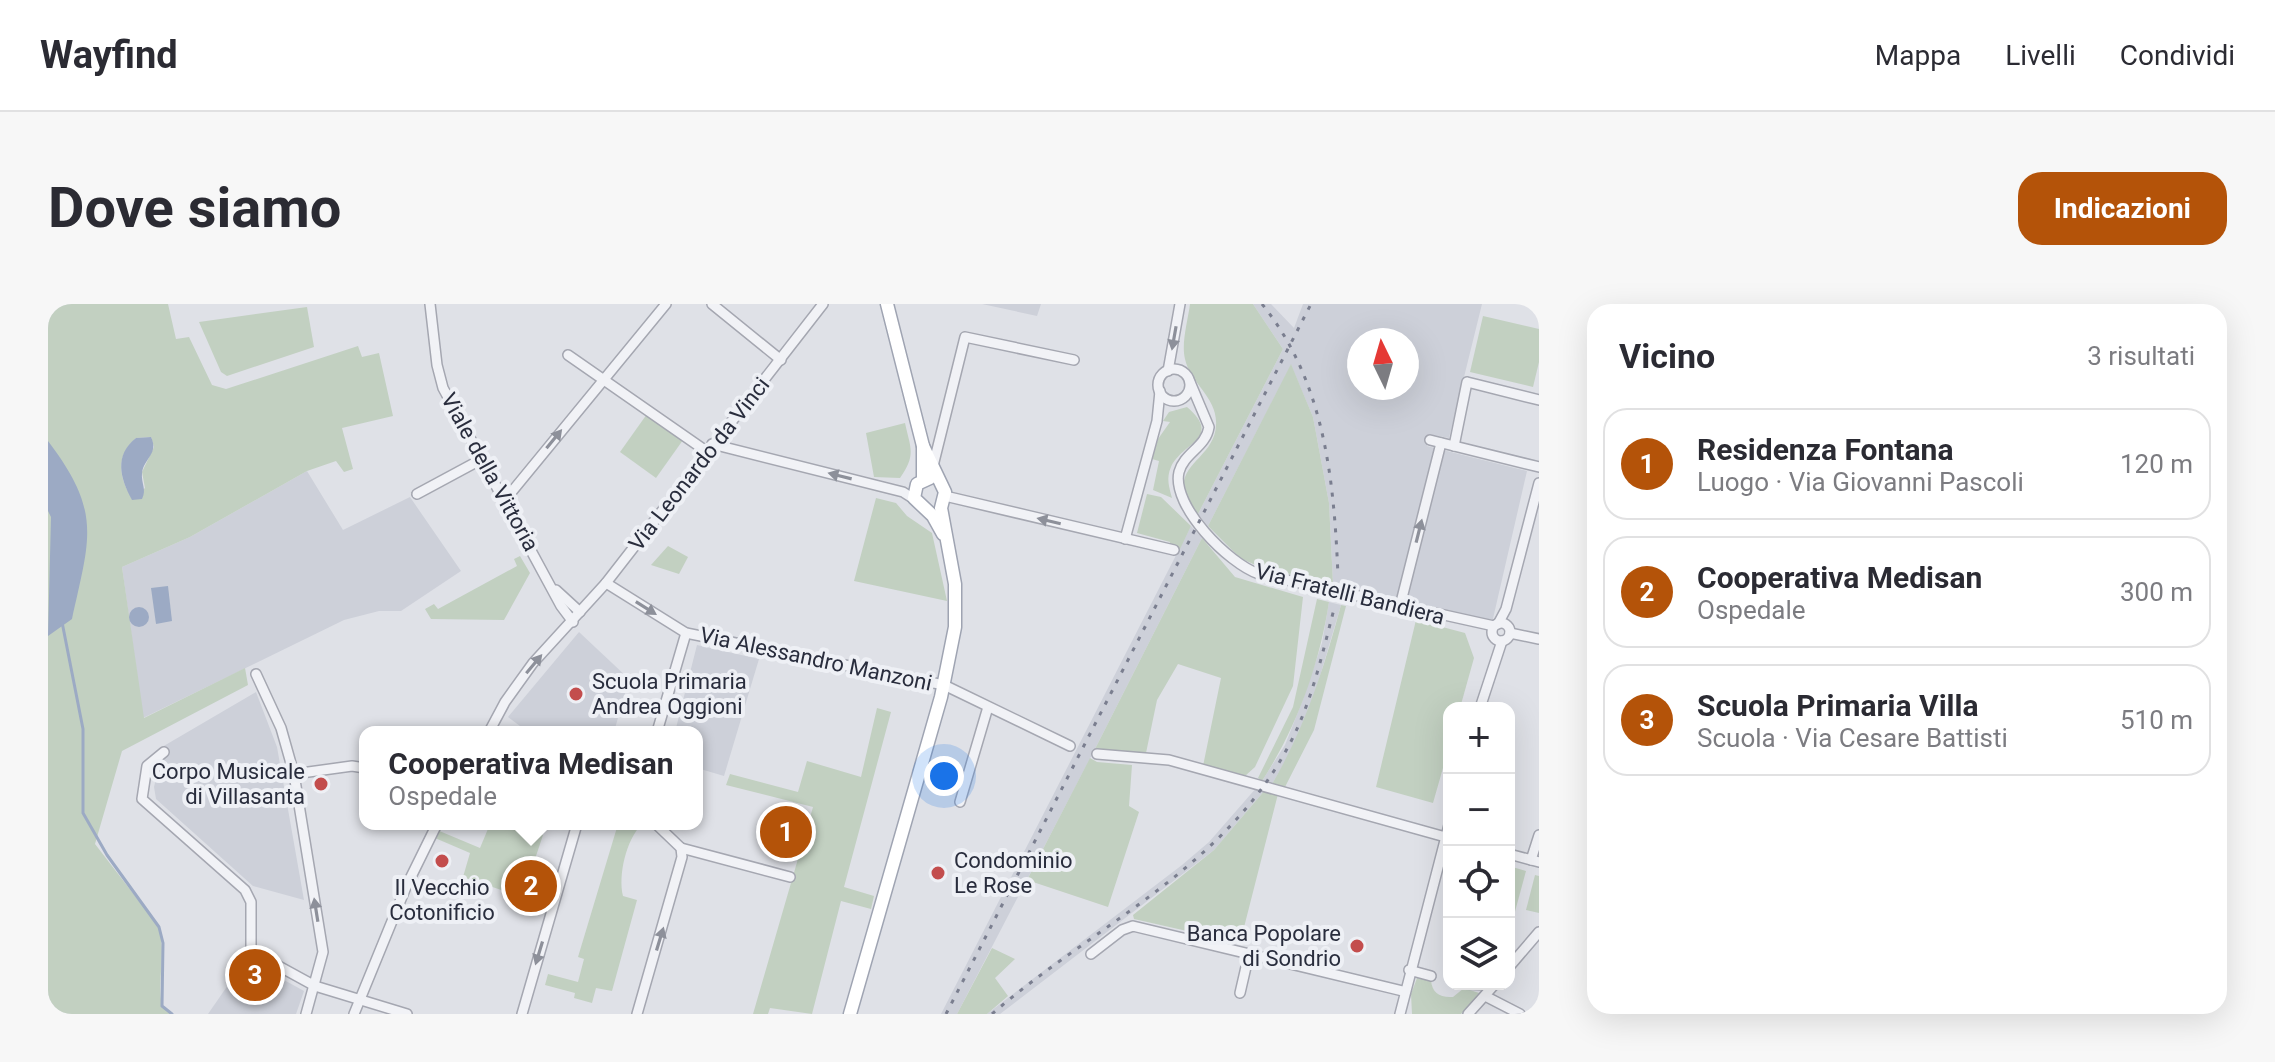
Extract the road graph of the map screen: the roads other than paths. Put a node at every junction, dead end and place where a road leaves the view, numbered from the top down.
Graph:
1 (430, 304) edge
2 (666, 304) edge
3 (823, 304) edge
4 (887, 304) edge
5 (1180, 304) edge
6 (719, 306) edge
7 (568, 355) dead end
8 (781, 360) junction
9 (1074, 360) dead end
10 (1168, 371) junction
11 (603, 379) junction
12 (1190, 382) junction
13 (1160, 391) junction
14 (1539, 400) edge
15 (1176, 401) junction
16 (1200, 404) junction
17 (1157, 421) junction
18 (942, 437) junction
19 (922, 444) junction
20 (1454, 446) junction
21 (709, 447) junction
22 (482, 459) junction
23 (933, 466) junction
24 (1539, 467) edge
25 (923, 480) junction
26 (1539, 483) edge
27 (417, 494) dead end
28 (943, 495) junction
29 (914, 499) junction
30 (505, 500) junction
31 (926, 510) junction
32 (1125, 539) junction
33 (946, 540) junction
34 (1174, 550) dead end
35 (606, 583) junction
36 (555, 589) junction
37 (1400, 606) junction
38 (580, 612) junction
39 (573, 622) junction
40 (1500, 631) junction
41 (686, 633) junction
42 (1539, 639) edge
43 (256, 674) dead end
44 (944, 685) junction
45 (1482, 702) edge
46 (988, 707) junction
47 (492, 726) edge
48 (659, 726) edge
49 (1070, 746) dead end
50 (164, 752) dead end
51 (1097, 754) dead end
52 (359, 767) edge
53 (294, 774) junction
54 (960, 802) dead end
55 (434, 830) edge
56 (575, 830) edge
57 (662, 830) edge
58 (1539, 835) edge
59 (1443, 837) edge
60 (1445, 846) edge
61 (681, 848) junction
62 (1515, 856) edge
63 (1535, 861) edge
64 (790, 877) dead end
65 (1539, 932) edge
66 (1091, 954) dead end
67 (1249, 954) junction
68 (1515, 960) edge
69 (1409, 970) junction
70 (1431, 976) dead end
71 (315, 986) junction
72 (1490, 990) edge
73 (1403, 991) junction
74 (1240, 993) dead end
75 (1485, 996) junction
76 (360, 1001) junction
77 (306, 1014) edge
78 (354, 1014) edge
79 (407, 1014) edge
80 (522, 1014) edge
81 (637, 1014) edge
82 (850, 1014) edge
83 (1400, 1014) edge
84 (1468, 1014) edge
85 (1520, 1014) edge

1 - 22 street, Viale della Vittoria
2 - 11 street
3 - 8 street, Via Leonardo da Vinci
4 - 19 main road
5 -> 10 street
6 - 8 street
7 - 11 street
8 - 21 street, Via Leonardo da Vinci
9 - 18 street
10 - 12 street
10 - 13 street
11 - 21 street
30 -> 11 street
12 - 15 street
12 - 16 street, Via Fratelli Bandiera
13 - 15 street
13 - 17 street
14 - 20 street
15 - 16 street
15 - 17 street
16 - 37 street, Via Fratelli Bandiera
17 - 32 street
18 - 19 street
18 - 23 street
19 - 23 main road
19 - 25 main road
20 - 24 street
37 -> 20 street
29 -> 21 street
21 - 35 street, Via Leonardo da Vinci
22 - 27 street
22 - 30 street, Viale della Vittoria
23 - 28 main road
25 - 28 main road
25 - 29 main road
26 - 40 street
28 - 31 main road
32 -> 28 street
28 - 33 main road
29 - 31 main road
30 - 36 street, Viale della Vittoria
31 - 33 main road
32 - 34 street
33 - 44 main road
35 - 38 street, Via Leonardo da Vinci
35 -> 41 street, Via Alessandro Manzoni
36 - 38 street, Viale della Vittoria
36 - 39 street, Viale della Vittoria
37 - 40 street, Via Fratelli Bandiera
38 - 39 street, Via Leonardo da Vinci
47 -> 39 street, Via Leonardo da Vinci
40 - 42 street, Via Fratelli Bandiera
40 - 45 street
41 - 44 street, Via Alessandro Manzoni
41 - 48 street
43 - 53 street
44 - 46 street, Via Alessandro Manzoni
44 - 82 main road
46 - 49 street, Via Alessandro Manzoni
46 - 54 street
50 - 71 street
51 - 59 street
52 - 53 street
71 -> 53 street
55 - 76 street
56 -> 80 street
57 - 61 street
58 - 63 street
60 - 69 street
61 - 64 street
81 -> 61 street
62 - 63 street
65 - 68 street
66 - 67 street
67 - 73 street
67 - 74 street
69 - 70 street
69 - 73 street
71 - 76 street
71 - 77 street
72 - 75 street
73 - 83 street
75 - 84 street
75 - 85 street
76 - 78 street
76 - 79 street

